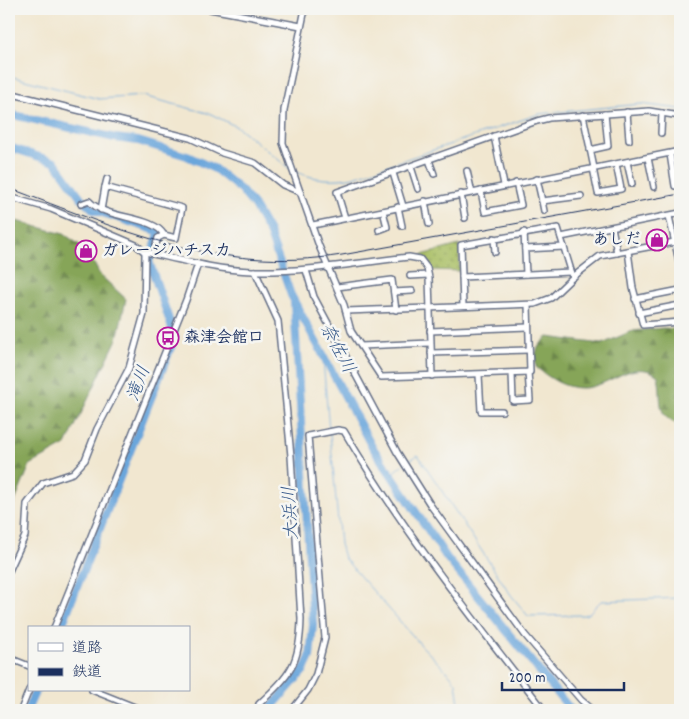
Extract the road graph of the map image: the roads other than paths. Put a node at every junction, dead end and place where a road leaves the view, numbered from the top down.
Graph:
1 (210, 9) edge
2 (305, 9) edge
3 (301, 26) junction
4 (9, 94) edge
5 (628, 112) junction
6 (662, 113) junction
7 (605, 114) junction
8 (583, 116) junction
9 (680, 116) edge
10 (661, 133) dead end
11 (494, 136) junction
12 (629, 140) dead end
13 (590, 150) junction
14 (680, 151) edge
15 (670, 154) junction
16 (648, 158) junction
17 (429, 160) junction
18 (627, 162) junction
19 (616, 164) junction
20 (411, 167) junction
21 (594, 168) junction
22 (468, 171) dead end
23 (393, 173) junction
24 (434, 174) dead end
25 (107, 179) dead end
26 (537, 179) junction
27 (516, 183) junction
28 (632, 184) dead end
29 (504, 185) junction
30 (654, 186) dead end
31 (676, 186) dead end
32 (105, 187) junction
33 (299, 189) junction
34 (418, 189) dead end
35 (481, 191) junction
36 (472, 193) junction
37 (461, 194) junction
38 (581, 196) dead end
39 (9, 197) edge
40 (425, 201) junction
41 (542, 201) junction
42 (82, 204) dead end
43 (401, 206) junction
44 (101, 210) junction
45 (383, 211) junction
46 (544, 211) dead end
47 (680, 213) edge
48 (669, 216) junction
49 (345, 218) junction
50 (465, 218) dead end
51 (313, 224) junction
52 (429, 224) dead end
53 (402, 226) dead end
54 (612, 227) junction
55 (379, 230) dead end
56 (524, 232) junction
57 (164, 235) junction
58 (561, 237) junction
59 (494, 238) junction
60 (678, 241) edge
61 (564, 247) junction
62 (525, 249) junction
63 (628, 251) junction
64 (145, 252) junction
65 (495, 252) dead end
66 (617, 253) junction
67 (153, 254) junction
68 (198, 264) junction
69 (680, 266) edge
70 (328, 267) junction
71 (306, 270) junction
72 (255, 271) junction
73 (428, 274) junction
74 (526, 274) junction
75 (572, 274) junction
76 (410, 276) dead end
77 (462, 277) junction
78 (337, 287) junction
79 (680, 290) edge
80 (412, 291) dead end
81 (394, 292) junction
82 (635, 299) junction
83 (528, 305) junction
84 (463, 306) junction
85 (680, 306) edge
86 (430, 309) junction
87 (396, 310) junction
88 (346, 311) junction
89 (639, 313) junction
90 (680, 322) edge
91 (528, 327) junction
92 (430, 331) junction
93 (430, 343) junction
94 (361, 346) junction
95 (529, 350) junction
96 (431, 353) junction
97 (528, 372) junction
98 (512, 373) junction
99 (478, 375) junction
100 (432, 376) junction
101 (502, 411) dead end
102 (9, 572) edge
103 (55, 626) edge
104 (9, 658) edge
105 (28, 666) edge
106 (28, 692) edge
107 (97, 692) edge
108 (259, 704) dead end
109 (21, 710) edge
110 (142, 710) edge
111 (292, 710) edge
112 (544, 710) edge
113 (594, 710) edge

1 - 3 street
2 - 3 street
3 - 33 street
4 - 33 street
5 - 6 street
5 - 7 street
5 - 12 street
6 - 9 street
6 - 10 street
7 - 8 street
7 - 13 street
8 - 11 street
8 - 13 street
11 - 17 street
11 - 29 street
13 - 21 street
14 - 15 street
15 - 16 street
15 - 31 street
16 - 18 street
16 - 30 street
17 - 20 street
17 - 24 street
18 - 19 street
18 - 28 street
19 - 21 street
19 - 21 street
20 - 23 street
20 - 34 street
21 - 26 street
22 - 36 street
23 - 43 street
23 - 49 street
25 - 32 street
26 - 27 street
26 - 41 street
27 - 29 street
27 - 35 street
29 - 35 street
32 - 44 street
32 - 57 street
33 - 51 street
35 - 36 street
36 - 37 street
37 - 40 street
37 - 50 street
38 - 41 street
39 - 64 street
40 - 43 street
40 - 52 street
41 - 46 street
42 - 44 street
43 - 45 street
43 - 53 street
44 - 57 street
45 - 49 street
45 - 55 street
47 - 48 street
48 - 54 street
48 - 60 street
49 - 51 street
51 - 70 street
54 - 58 street
54 - 66 street
56 - 58 street
56 - 59 street
56 - 62 street
57 - 67 street
58 - 61 street
59 - 65 street
59 - 77 street
60 - 63 street
60 - 69 street
61 - 62 street
61 - 75 street
62 - 74 street
63 - 66 street
63 - 82 street
64 - 67 street
64 - 102 street
66 - 75 street
67 - 68 street
68 - 72 street
68 - 103 street
70 - 71 street
70 - 73 street
70 - 78 street
71 - 72 street
71 - 113 street
72 - 108 street
73 - 76 street
73 - 86 street
74 - 75 street
74 - 77 street
75 - 83 street
77 - 84 street
78 - 81 street
78 - 88 street
79 - 82 street
80 - 81 street
81 - 87 street
82 - 89 street
83 - 84 street
83 - 91 street
84 - 86 street
85 - 89 street
86 - 87 street
86 - 92 street
87 - 88 street
88 - 94 street
89 - 90 street
91 - 92 street
91 - 95 street
92 - 93 street
93 - 94 street
93 - 96 street
94 - 100 street
95 - 96 street
95 - 97 street
96 - 100 street
97 - 98 street
97 - 98 street
98 - 99 street
99 - 100 street
99 - 101 street
104 - 105 street
106 - 109 street
107 - 110 street
111 - 112 street

